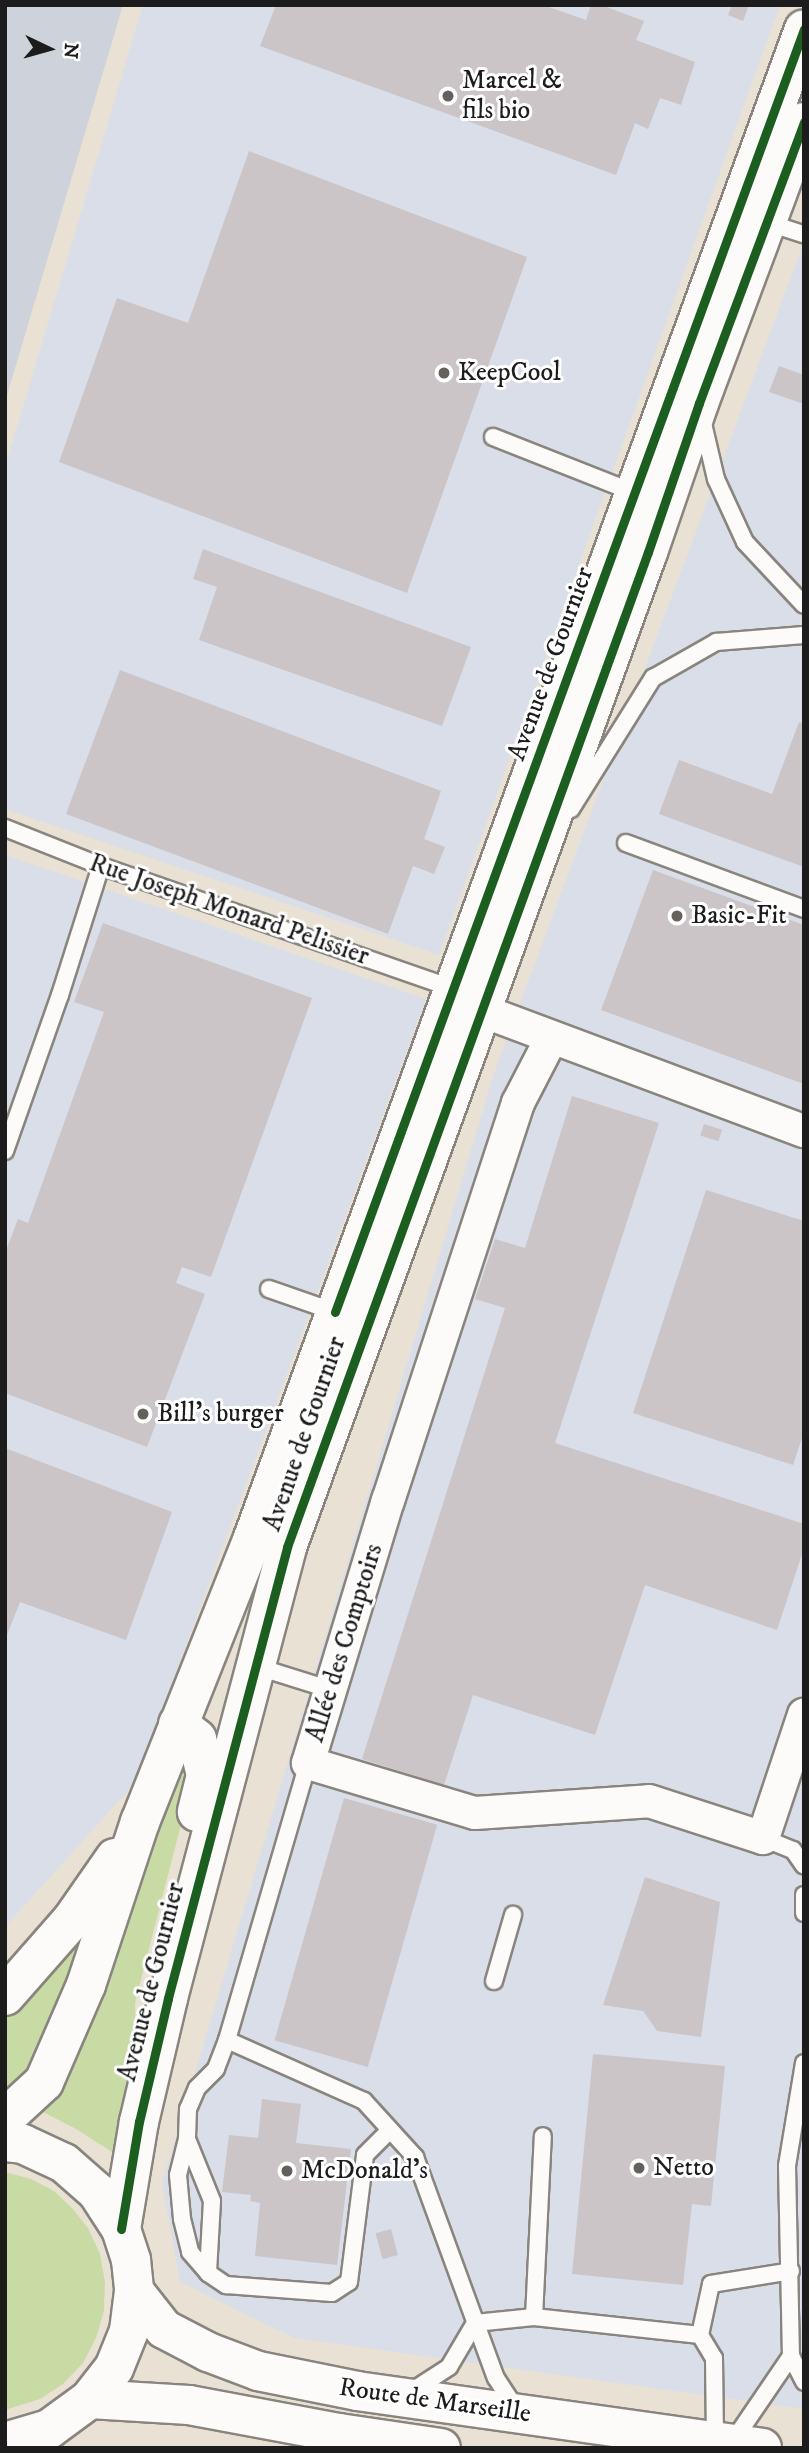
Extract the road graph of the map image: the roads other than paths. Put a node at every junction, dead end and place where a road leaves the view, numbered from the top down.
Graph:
1 (804, 29) edge
2 (804, 122) edge
3 (766, 222) junction
4 (804, 234) edge
5 (699, 403) junction
6 (493, 437) dead end
7 (635, 493) junction
8 (804, 606) edge
9 (804, 635) edge
10 (5, 828) edge
11 (626, 843) dead end
12 (101, 866) junction
13 (530, 873) junction
14 (804, 909) edge
15 (467, 1000) junction
16 (551, 1040) junction
17 (804, 1130) edge
18 (5, 1151) edge
19 (269, 1289) dead end
20 (351, 1318) junction
21 (255, 1666) junction
22 (329, 1689) junction
23 (804, 1715) edge
24 (178, 1724) junction
25 (309, 1763) junction
26 (140, 1822) junction
27 (763, 1838) junction
28 (804, 1866) edge
29 (804, 1895) edge
30 (804, 1913) edge
31 (513, 1915) dead end
32 (494, 1981) dead end
33 (5, 1996) edge
34 (167, 1998) junction
35 (227, 2040) junction
36 (804, 2063) edge
37 (5, 2118) edge
38 (390, 2130) junction
39 (543, 2136) dead end
40 (187, 2139) junction
41 (5, 2142) edge
42 (121, 2229) junction
43 (791, 2271) junction
44 (208, 2273) junction
45 (134, 2291) junction
46 (534, 2317) junction
47 (475, 2323) junction
48 (699, 2335) junction
49 (790, 2356) junction
50 (804, 2382) edge
51 (402, 2398) junction
52 (90, 2399) junction
53 (520, 2414) junction
54 (44, 2438) edge
55 (5, 2442) edge
56 (736, 2444) edge
57 (441, 2448) edge

1 - 7 main road, Avenue de Gournier
2 - 3 main road, Avenue de Gournier
3 - 4 lane
3 - 5 main road, Avenue de Gournier
5 - 8 lane
5 - 13 main road, Avenue de Gournier
6 - 7 lane
7 - 15 main road, Avenue de Gournier
9 - 13 lane
10 - 12 lane, Rue Joseph Monard Pelissier
11 - 14 lane
12 - 15 lane, Rue Joseph Monard Pelissier
12 - 18 lane
13 - 15 main road, Avenue de Gournier
15 - 16 street, Rue Joseph Monard Pelissier
15 - 20 main road, Avenue de Gournier
16 - 17 street, Rue Joseph Monard Pelissier
16 - 22 street, Allée des Comptoirs
19 - 20 lane
20 - 21 main road, Avenue de Gournier
20 - 24 main road, Avenue de Gournier
21 - 22 lane
21 - 34 main road, Avenue de Gournier
22 - 25 street, Allée des Comptoirs
23 - 27 street
24 - 26 main road, Avenue de Gournier
24 - 34 main road
25 - 27 street, Allée des Comptoirs
25 - 35 lane
26 - 33 main road
26 - 37 main road, Avenue de Gournier
27 - 28 lane
29 - 30 lane
31 - 32 lane
34 - 42 main road, Avenue de Gournier
35 - 38 lane
35 - 40 lane
36 - 43 lane
38 - 44 lane
38 - 47 lane
39 - 46 lane
40 - 44 lane
40 - 44 lane
41 - 42 main road
42 - 45 main road
43 - 48 lane
43 - 49 lane
45 - 51 main road, Route de Marseille
45 - 52 main road
46 - 47 lane
46 - 48 lane
47 - 51 lane
47 - 53 lane
48 - 56 lane
49 - 50 lane
49 - 56 lane
51 - 53 main road, Route de Marseille
52 - 54 main road
52 - 57 main road, Route de Marseille
53 - 56 main road, Route de Marseille
54 - 55 main road

